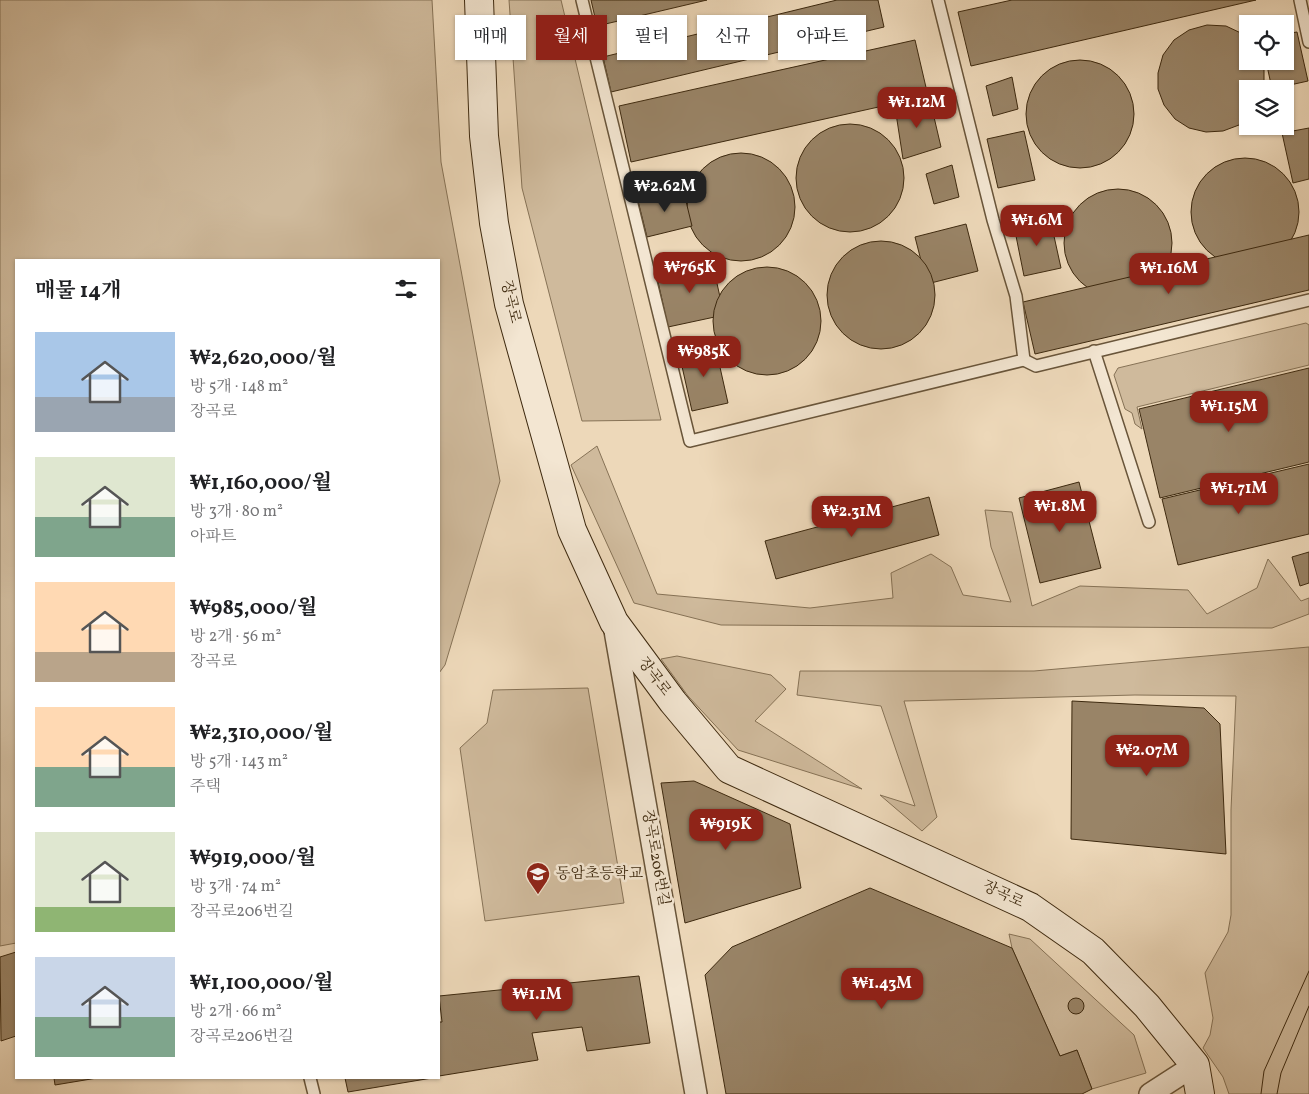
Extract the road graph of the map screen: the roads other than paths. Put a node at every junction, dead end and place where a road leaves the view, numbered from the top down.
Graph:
1 (479, 0) edge
2 (582, 0) edge
3 (938, 0) edge
4 (1300, 0) edge
5 (1309, 42) edge
6 (1309, 300) edge
7 (1094, 351) junction
8 (1024, 360) junction
9 (1149, 522) dead end
10 (614, 622) junction
11 (1196, 1065) junction
12 (310, 1079) edge
13 (314, 1094) edge
14 (696, 1094) edge
15 (1150, 1094) edge
16 (1200, 1094) edge

1 - 10 street, 장곡로
2 - 8 lane
3 - 8 lane
4 - 5 lane
6 - 7 lane
7 - 8 lane
7 - 9 lane
10 - 11 street, 장곡로
10 - 14 street, 장곡로206번길
11 - 15 street
11 - 16 street
12 - 13 lane

